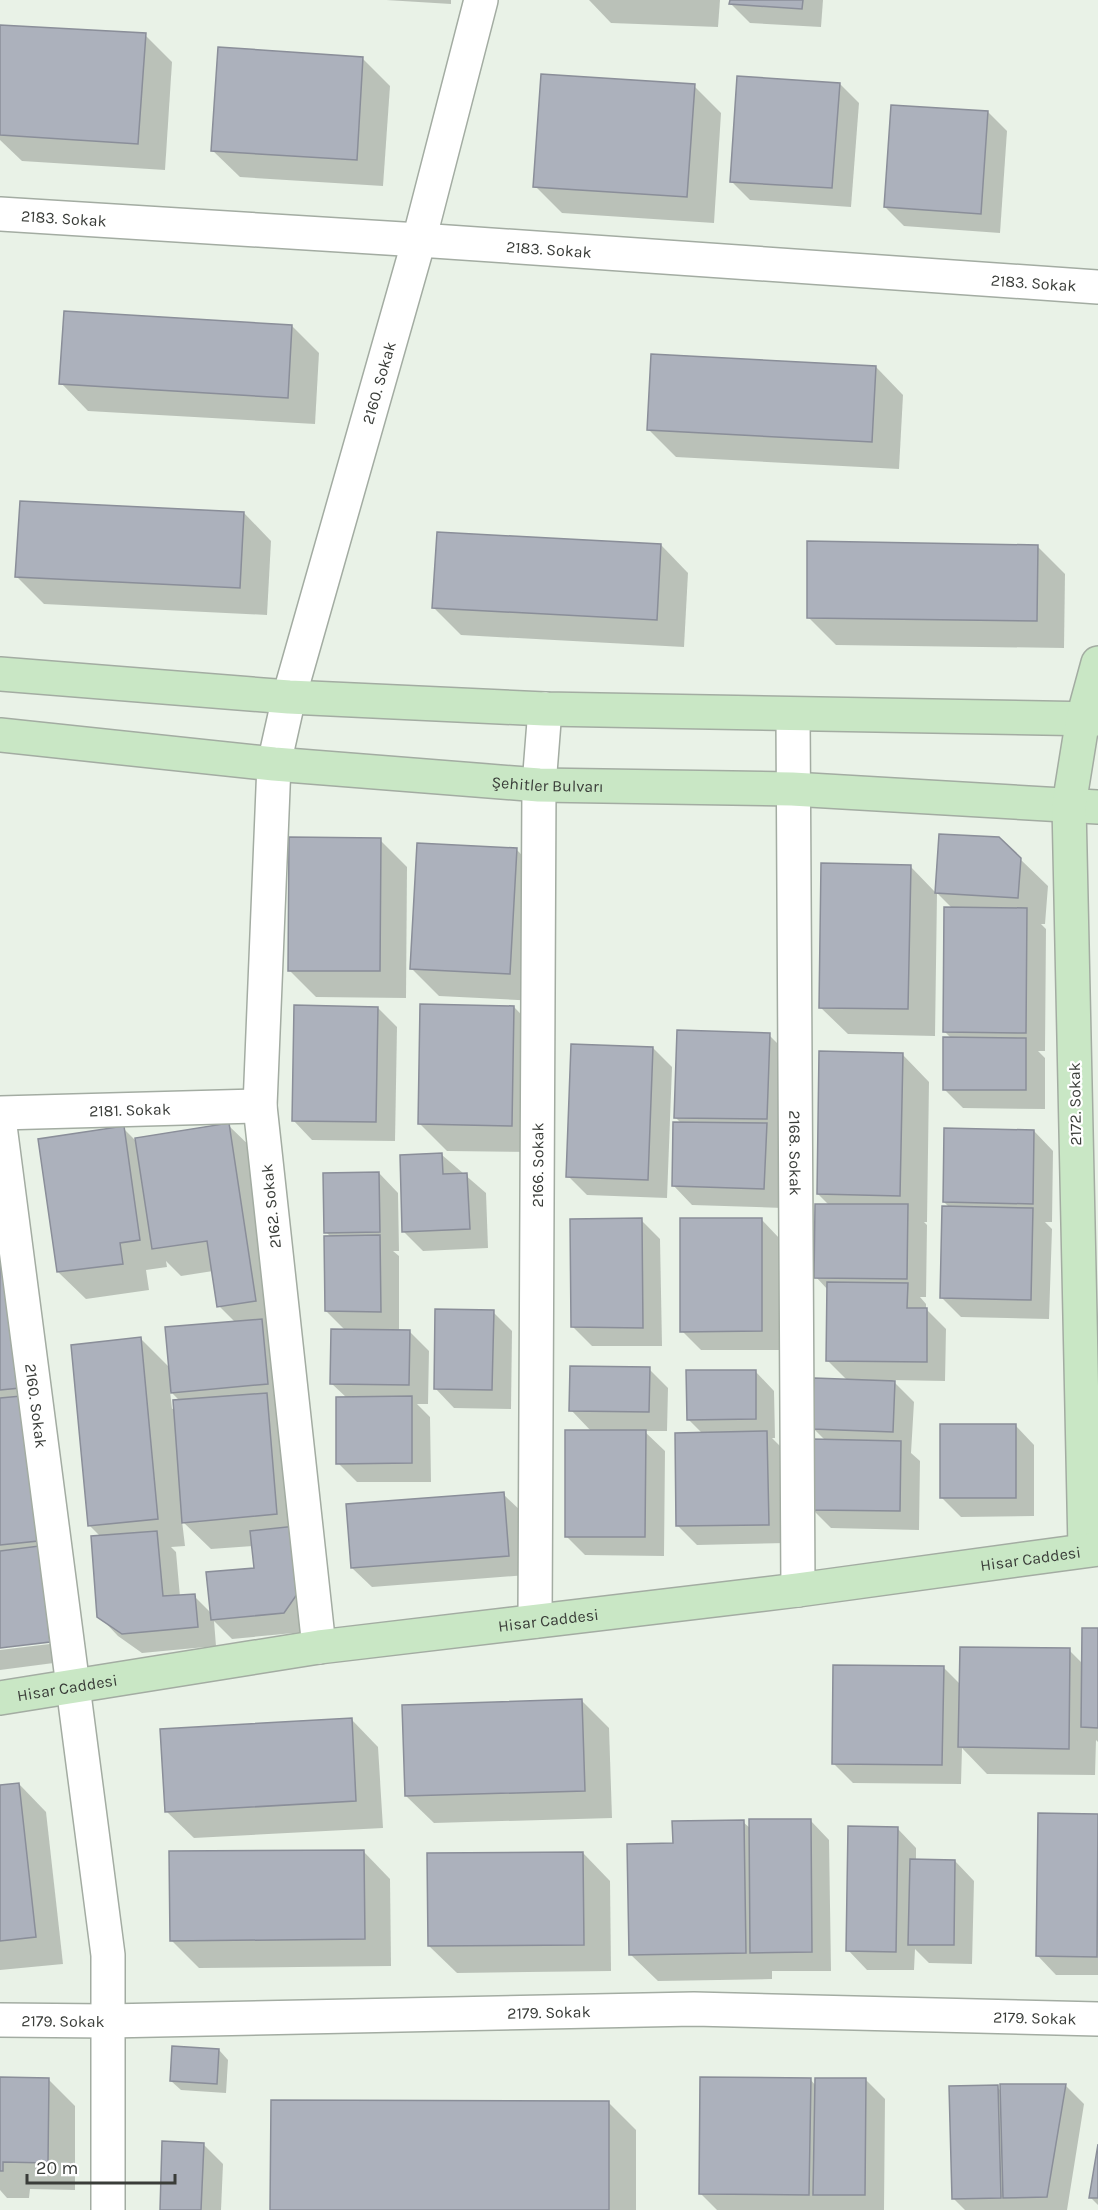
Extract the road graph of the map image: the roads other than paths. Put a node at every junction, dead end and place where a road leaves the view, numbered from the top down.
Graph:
1 (481, 0) edge
2 (0, 214) edge
3 (419, 240) junction
4 (1098, 287) edge
5 (1098, 663) edge
6 (0, 674) edge
7 (288, 697) junction
8 (545, 709) junction
9 (793, 715) junction
10 (1091, 718) edge
11 (0, 735) edge
12 (274, 764) junction
13 (539, 785) junction
14 (792, 789) junction
15 (1083, 806) edge
16 (260, 1106) junction
17 (0, 1113) edge
18 (0, 1126) edge
19 (1092, 1549) edge
20 (798, 1590) junction
21 (535, 1621) junction
22 (319, 1647) junction
23 (71, 1685) junction
24 (0, 1698) edge
25 (1098, 2019) edge
26 (0, 2020) edge
27 (108, 2021) junction
28 (108, 2210) edge

1 - 3 street, 2160. Sokak
2 - 3 street, 2183. Sokak
3 - 4 street, 2183. Sokak
3 - 7 street, 2160. Sokak
5 - 10 main road, 2172. Sokak
6 - 7 main road
7 - 8 main road
7 - 12 street, 2160. Sokak
8 - 9 main road
8 - 13 street, 2166. Sokak
9 - 10 main road
9 - 14 street, 2168. Sokak
10 - 15 main road, 2172. Sokak
11 - 12 main road, Şehitler Bulvarı
12 - 13 main road, Şehitler Bulvarı
12 - 16 street, 2162. Sokak
13 - 14 main road, Şehitler Bulvarı
13 - 21 street, 2166. Sokak
14 - 15 main road, Şehitler Bulvarı
14 - 20 street, 2168. Sokak
15 - 19 main road, 2172. Sokak
16 - 17 street, 2181. Sokak
16 - 22 street, 2162. Sokak
18 - 23 street, 2160. Sokak
19 - 20 main road, Hisar Caddesi
20 - 21 main road, Hisar Caddesi
21 - 22 main road, Hisar Caddesi
22 - 23 main road, Hisar Caddesi
23 - 24 main road, Hisar Caddesi
23 - 27 street, 2160. Sokak
25 - 27 street, 2179. Sokak
26 - 27 street, 2179. Sokak
27 - 28 street, 2160. Sokak

